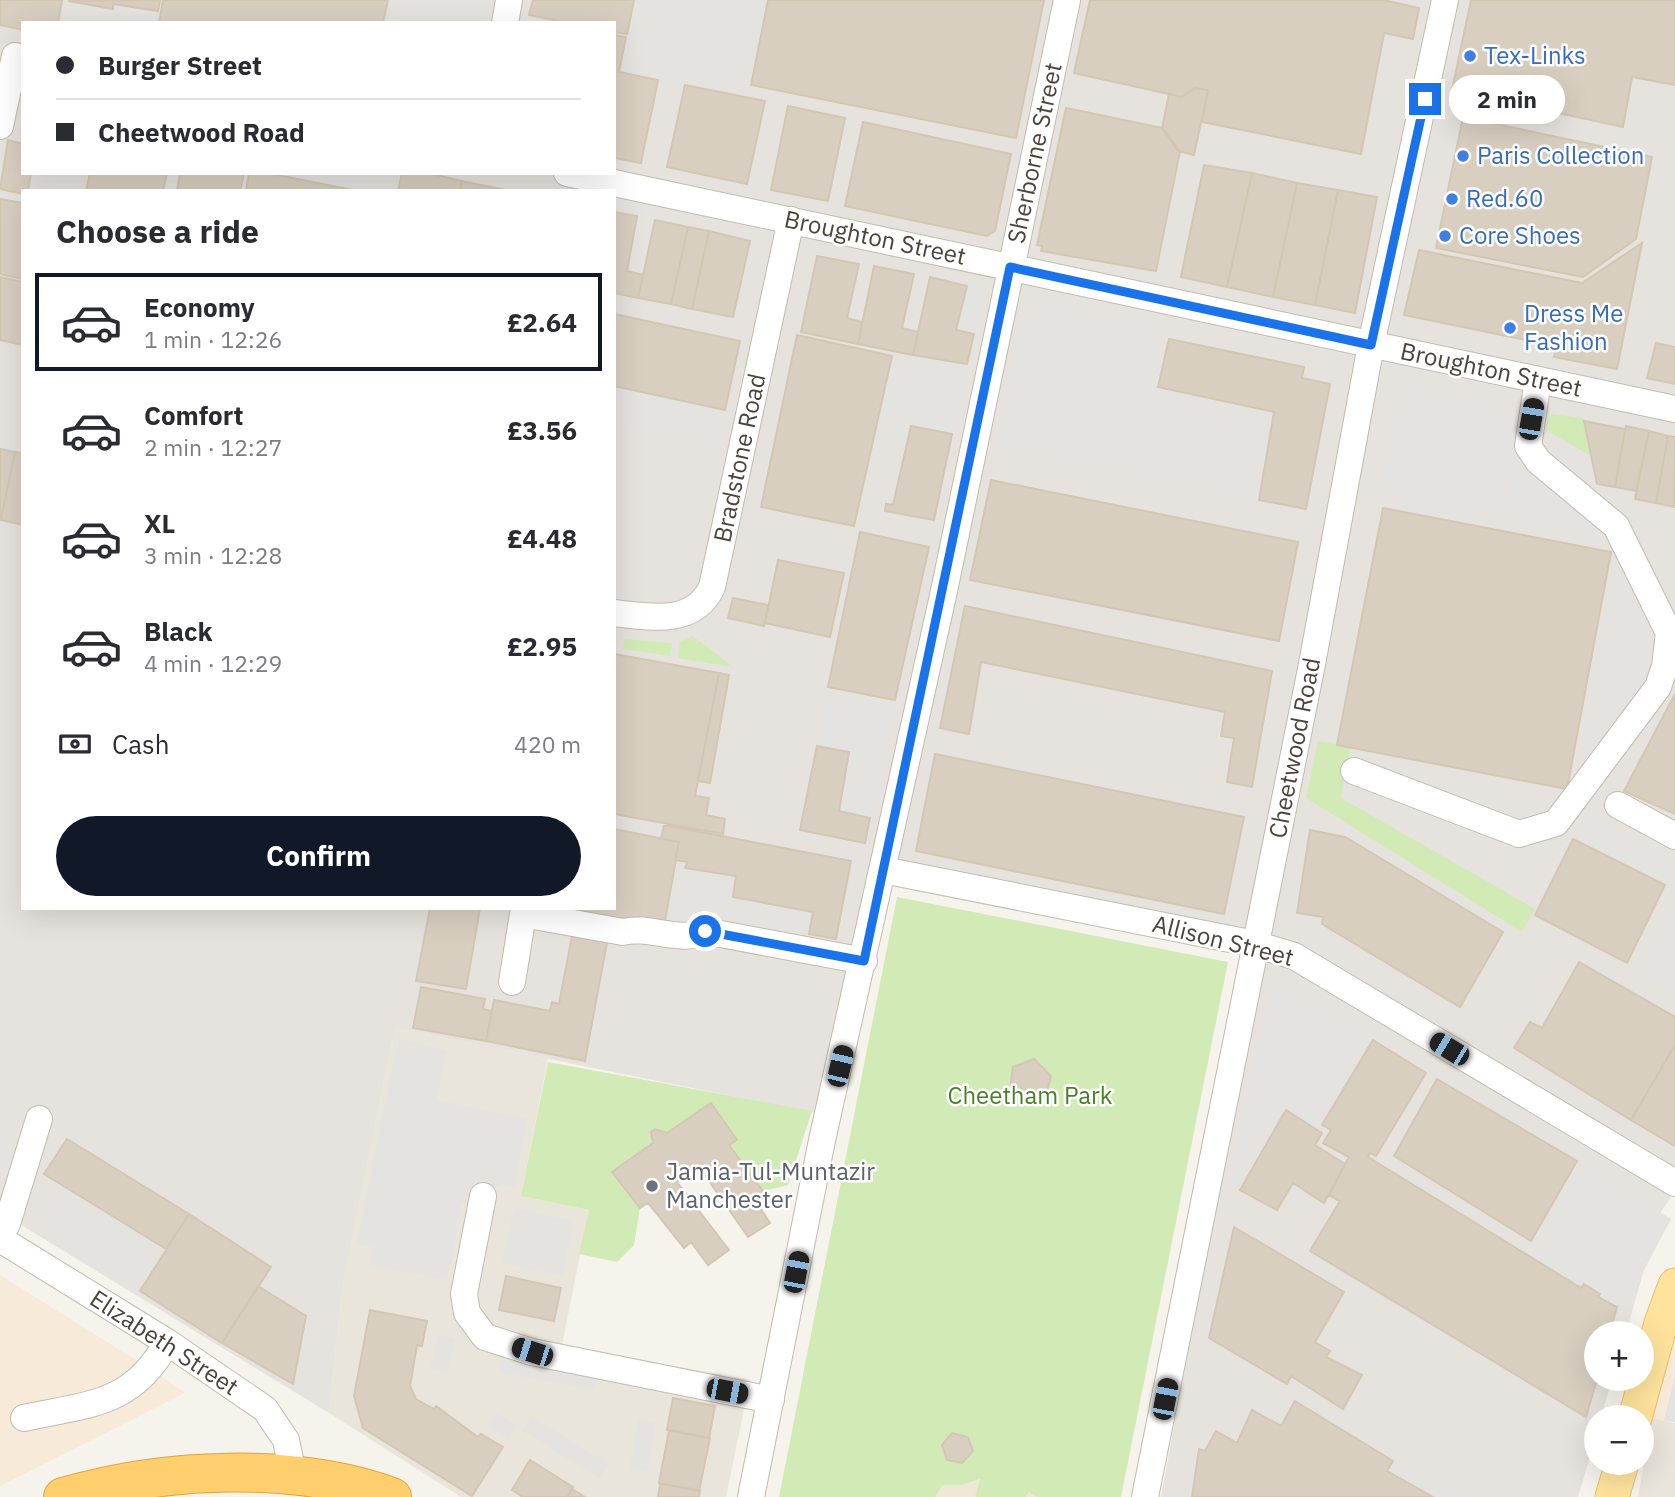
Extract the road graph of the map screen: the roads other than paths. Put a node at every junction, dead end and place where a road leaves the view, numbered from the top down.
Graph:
1 (509, 0) edge
2 (1067, 0) edge
3 (1445, 0) edge
4 (505, 21) edge
5 (13, 56) edge
6 (0, 126) edge
7 (577, 175) edge
8 (791, 220) junction
9 (1010, 267) junction
10 (1371, 345) junction
11 (1538, 380) junction
12 (1675, 409) edge
13 (616, 614) edge
14 (1354, 771) dead end
15 (1618, 805) dead end
16 (1675, 836) edge
17 (883, 870) junction
18 (1255, 944) junction
19 (864, 961) junction
20 (512, 982) dead end
21 (38, 1119) dead end
22 (1675, 1183) edge
23 (483, 1196) dead end
24 (0, 1237) edge
25 (1675, 1285) edge
26 (167, 1342) junction
27 (771, 1400) junction
28 (1639, 1405) edge
29 (24, 1418) dead end
30 (1618, 1475) edge
31 (303, 1476) junction
32 (232, 1486) edge
33 (63, 1497) edge
34 (392, 1497) edge
35 (751, 1497) edge
36 (1145, 1497) edge
37 (1612, 1497) edge

1 - 4 street
2 - 9 street, Sherborne Street
3 - 10 street, Cheetwood Road
5 - 6 street
7 - 8 street, Broughton Street
8 - 9 street, Broughton Street
8 - 13 street, Bradstone Road
9 - 10 street, Broughton Street
9 - 17 street, Sherborne Street
10 - 11 street, Broughton Street
10 - 18 street, Cheetwood Road
11 - 12 street, Broughton Street
11 - 14 street
15 - 16 street
17 - 18 street, Allison Street
17 - 19 street, Sherborne Street
18 - 22 street, Allison Street
18 - 36 street, Cheetwood Road
19 - 20 street
19 - 27 street, Sherborne Street
21 - 24 street
23 - 27 street
24 - 26 street, Elizabeth Street
25 - 28 main road
26 - 29 street
26 - 31 street, Elizabeth Street
27 - 35 street, Sherborne Street
30 - 37 main road
31 - 32 highway
31 - 34 highway
32 - 33 highway

